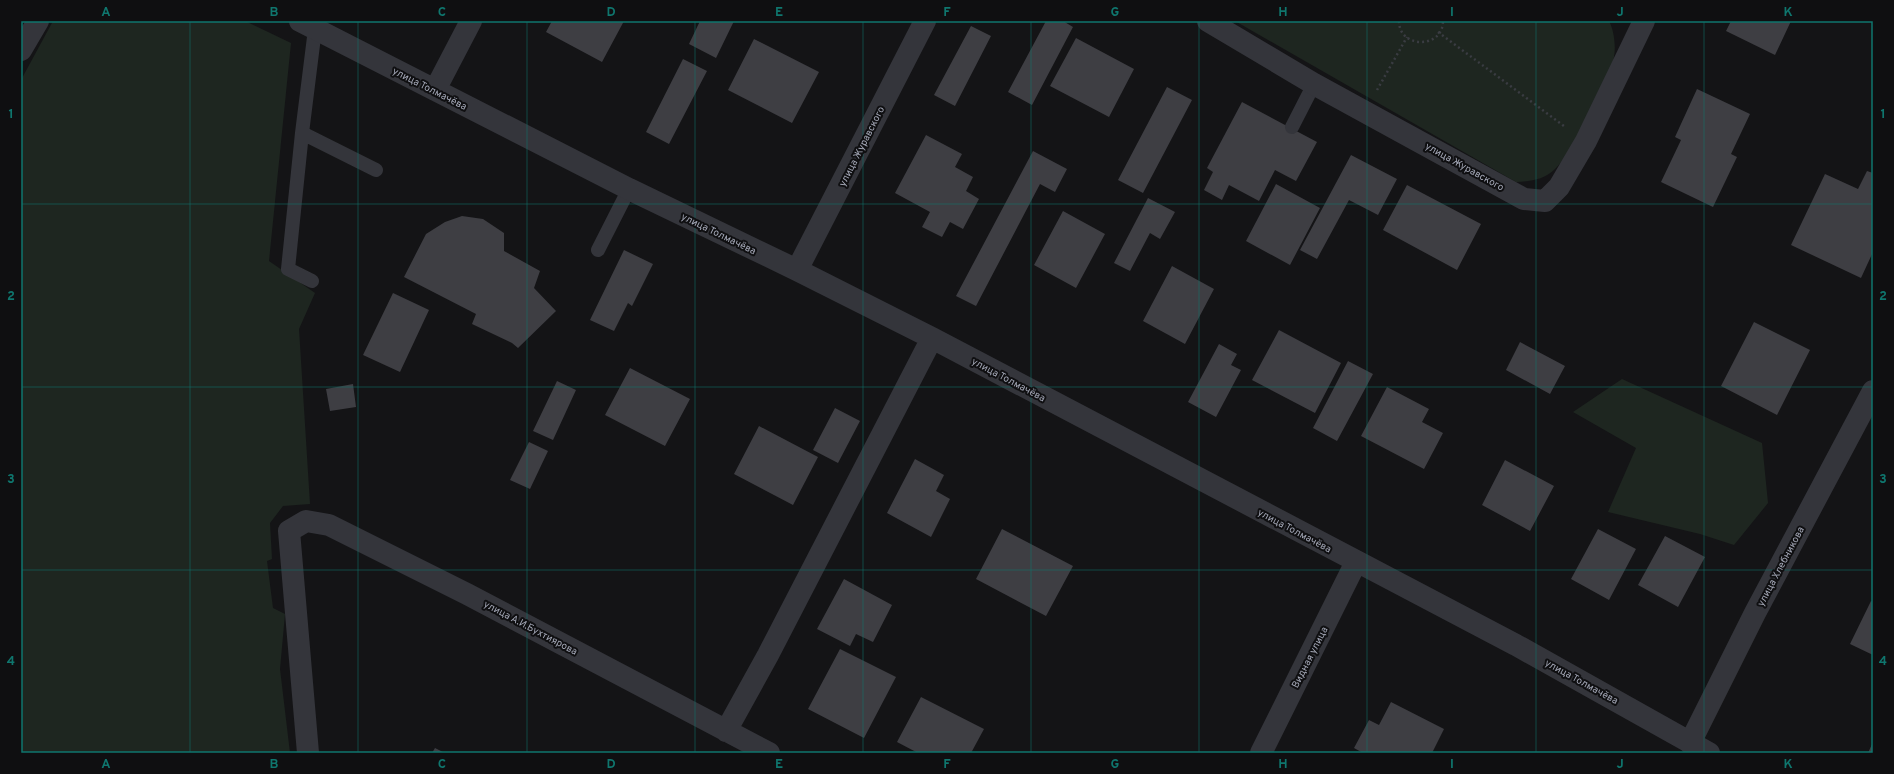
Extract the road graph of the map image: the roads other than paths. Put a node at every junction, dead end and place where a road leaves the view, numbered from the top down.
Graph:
1 (38, 21) edge
2 (471, 21) edge
3 (925, 21) edge
4 (1208, 21) edge
5 (1644, 21) edge
6 (308, 25) edge
7 (21, 50) edge
8 (1314, 84) junction
9 (435, 90) junction
10 (1292, 126) dead end
11 (302, 133) junction
12 (376, 170) dead end
13 (629, 189) junction
14 (598, 250) dead end
15 (797, 270) junction
16 (312, 281) dead end
17 (932, 338) junction
18 (1873, 391) edge
19 (1356, 562) junction
20 (726, 731) junction
21 (1690, 743) junction
22 (308, 753) edge
23 (769, 753) edge
24 (1261, 753) edge
25 (1709, 753) edge

1 - 7 street
2 - 9 street
3 - 15 street, улица Журавского
4 - 8 street, улица Журавского
5 - 8 street, улица Журавского
6 - 9 street, улица Толмачёва
6 - 11 lane
8 - 10 lane
9 - 13 street, улица Толмачёва
11 - 12 lane
11 - 16 lane
13 - 14 lane
13 - 15 street, улица Толмачёва
15 - 17 street, улица Толмачёва
17 - 19 street, улица Толмачёва
17 - 20 street
18 - 21 street, улица Хлебникова
19 - 21 street, улица Толмачёва
19 - 24 street, Видная улица
20 - 22 street, улица А.И.Бухтиярова
20 - 23 street, улица А.И.Бухтиярова
21 - 25 street, улица Толмачёва

